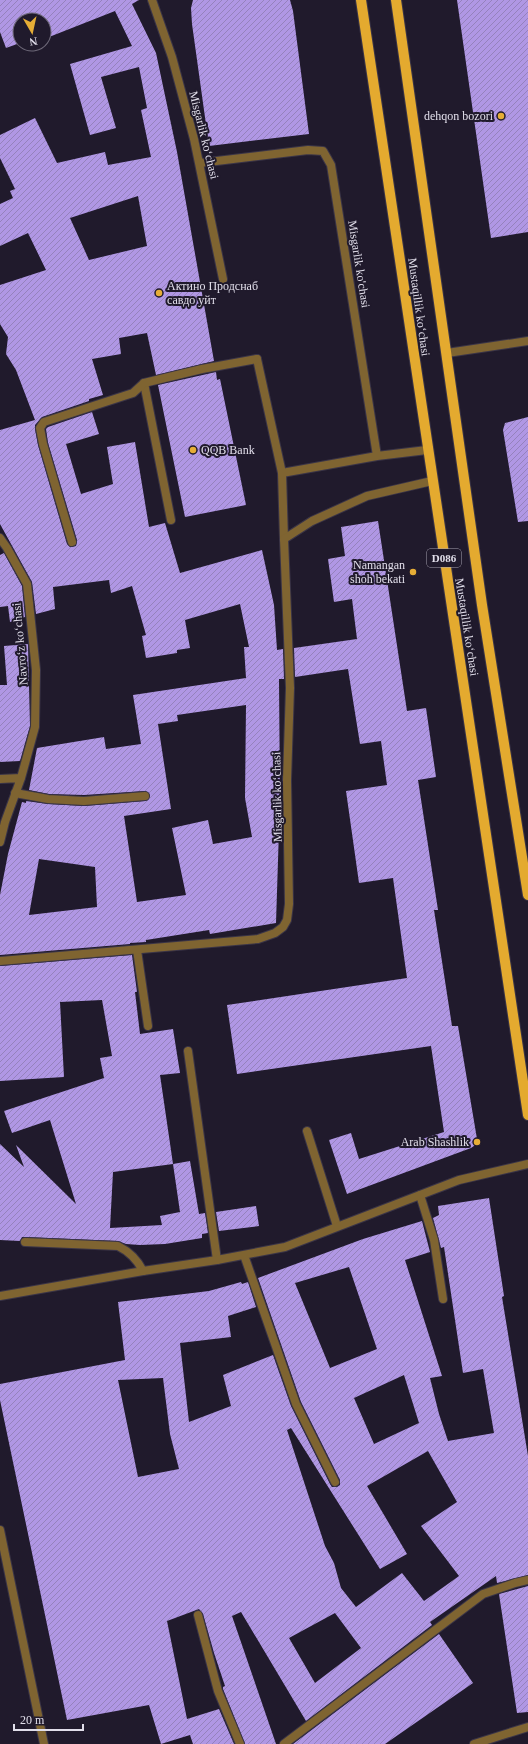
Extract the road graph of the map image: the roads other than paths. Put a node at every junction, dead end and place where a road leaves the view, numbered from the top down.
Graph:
1 (152, 0) edge
2 (361, 0) edge
3 (396, 0) edge
4 (200, 163) junction
5 (223, 278) dead end
6 (528, 341) edge
7 (447, 353) junction
8 (144, 383) junction
9 (427, 450) junction
10 (377, 456) junction
11 (282, 474) junction
12 (432, 482) junction
13 (171, 520) dead end
14 (0, 538) edge
15 (284, 539) junction
16 (72, 542) dead end
17 (21, 778) junction
18 (0, 779) edge
19 (15, 793) junction
20 (145, 796) dead end
21 (0, 842) edge
22 (528, 895) edge
23 (137, 950) junction
24 (0, 961) edge
25 (148, 1026) dead end
26 (188, 1051) dead end
27 (528, 1115) edge
28 (307, 1131) dead end
29 (528, 1164) edge
30 (420, 1195) junction
31 (337, 1226) junction
32 (25, 1242) dead end
33 (244, 1255) junction
34 (217, 1260) junction
35 (143, 1271) junction
36 (0, 1296) edge
37 (443, 1299) dead end
38 (334, 1482) dead end
39 (0, 1530) edge
40 (528, 1580) edge
41 (198, 1615) dead end
42 (528, 1727) edge
43 (44, 1744) edge
44 (240, 1744) edge
45 (284, 1744) edge
46 (474, 1744) edge

1 - 4 street, Misgarlik koʻchasi
2 - 9 main road, Mustaqillik koʻchasi / D086
3 - 7 main road, Mustaqillik koʻchasi / D086
4 - 5 street, Misgarlik koʻchasi
4 - 10 street, Misgarlik ko'chasi
6 - 7 street
7 - 22 main road, Mustaqillik koʻchasi / D086
8 - 11 street, Misgarlik koʻchasi
8 - 13 street
8 - 16 street
9 - 10 street
9 - 12 main road, Mustaqillik koʻchasi / D086
10 - 11 street
11 - 15 street, Misgarlik koʻchasi
12 - 15 street
12 - 27 main road, Mustaqillik koʻchasi / D086
14 - 17 street, Navroʻz koʻchasi
15 - 23 street, Misgarlik koʻchasi
17 - 18 street
17 - 19 street, Navroʻz koʻchasi
19 - 20 street
19 - 21 street, Navroʻz koʻchasi
23 - 24 street, Misgarlik koʻchasi
23 - 25 street
26 - 34 street
28 - 31 street
29 - 30 street
30 - 31 street
30 - 37 street
31 - 33 street
32 - 35 street
33 - 34 street
33 - 38 street
34 - 35 street
35 - 36 street
39 - 43 street
40 - 45 street
41 - 44 street
42 - 46 street

